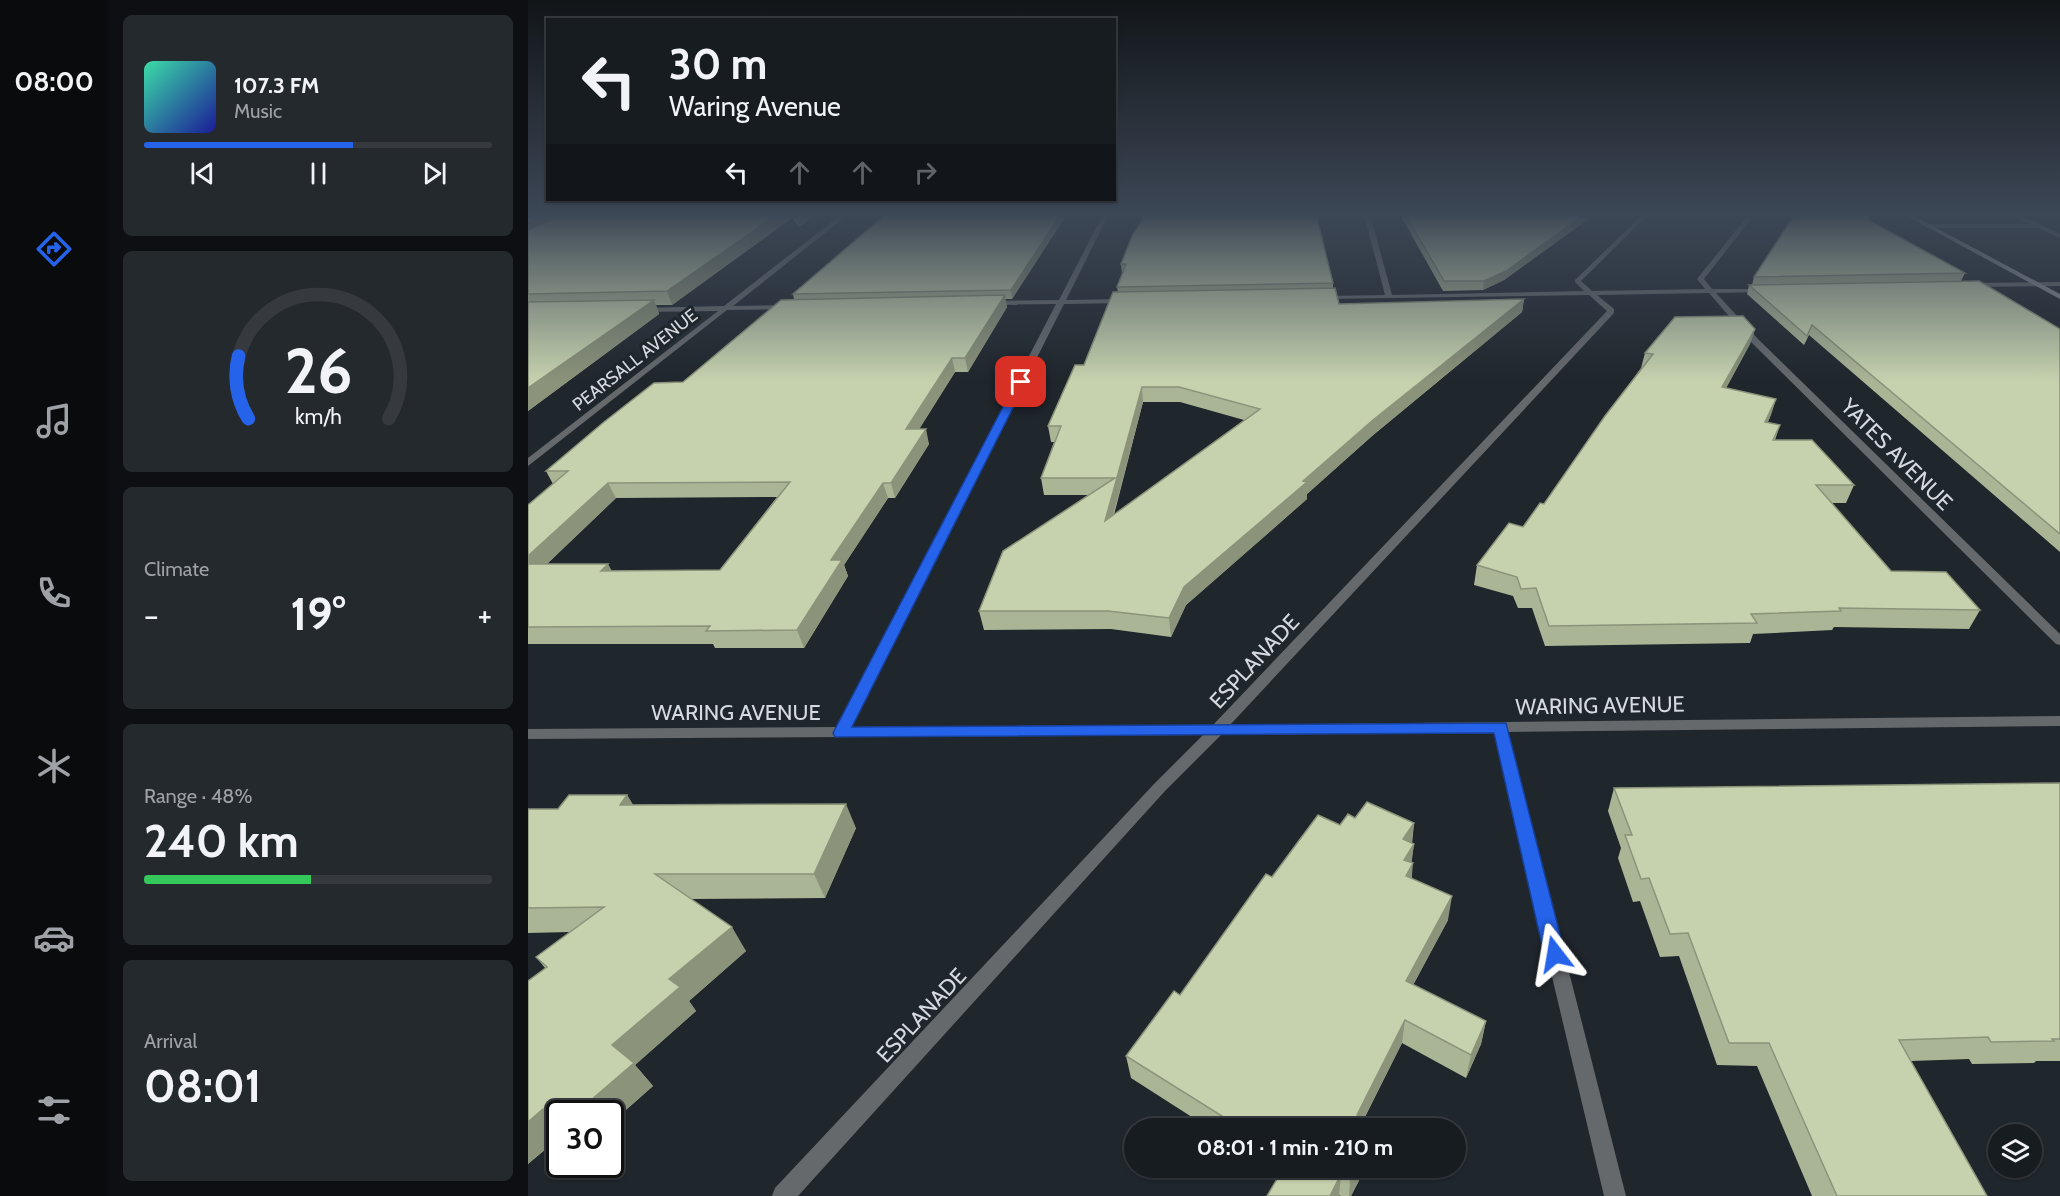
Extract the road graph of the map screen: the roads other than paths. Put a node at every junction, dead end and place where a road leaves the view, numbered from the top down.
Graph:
1 (775, 270) edge
2 (1078, 270) edge
3 (1382, 270) edge
4 (1589, 270) edge
5 (1707, 270) edge
6 (2010, 270) edge
7 (2037, 284) junction
8 (2060, 284) edge
9 (1958, 286) edge
10 (1769, 290) edge
11 (1710, 291) junction
12 (1592, 294) junction
13 (1389, 297) junction
14 (2060, 297) edge
15 (1318, 298) edge
16 (1140, 301) edge
17 (1062, 302) junction
18 (983, 303) edge
19 (792, 307) edge
20 (726, 308) junction
21 (636, 310) edge
22 (528, 464) edge
23 (2060, 641) edge
24 (2060, 721) edge
25 (1500, 727) junction
26 (1217, 730) junction
27 (841, 733) junction
28 (528, 734) edge
29 (783, 1196) edge
30 (1615, 1196) edge

1 - 20 street, PEARSALL AVENUE
2 - 17 street
3 - 13 street
4 - 12 street, ESPLANADE
5 - 11 street
6 - 7 street
7 - 8 street
7 - 9 street
7 - 14 street
10 - 11 street
11 - 12 street
11 - 23 street, YATES AVENUE
12 - 13 street
12 - 26 street, ESPLANADE
13 - 15 street
16 - 17 street
17 - 18 street
17 - 27 street
19 - 20 street
20 - 21 street
20 - 22 street, PEARSALL AVENUE
24 - 25 street, WARING AVENUE
25 - 26 street, WARING AVENUE
25 - 30 street
26 - 27 street, WARING AVENUE
26 - 29 street, ESPLANADE
27 - 28 street, WARING AVENUE

